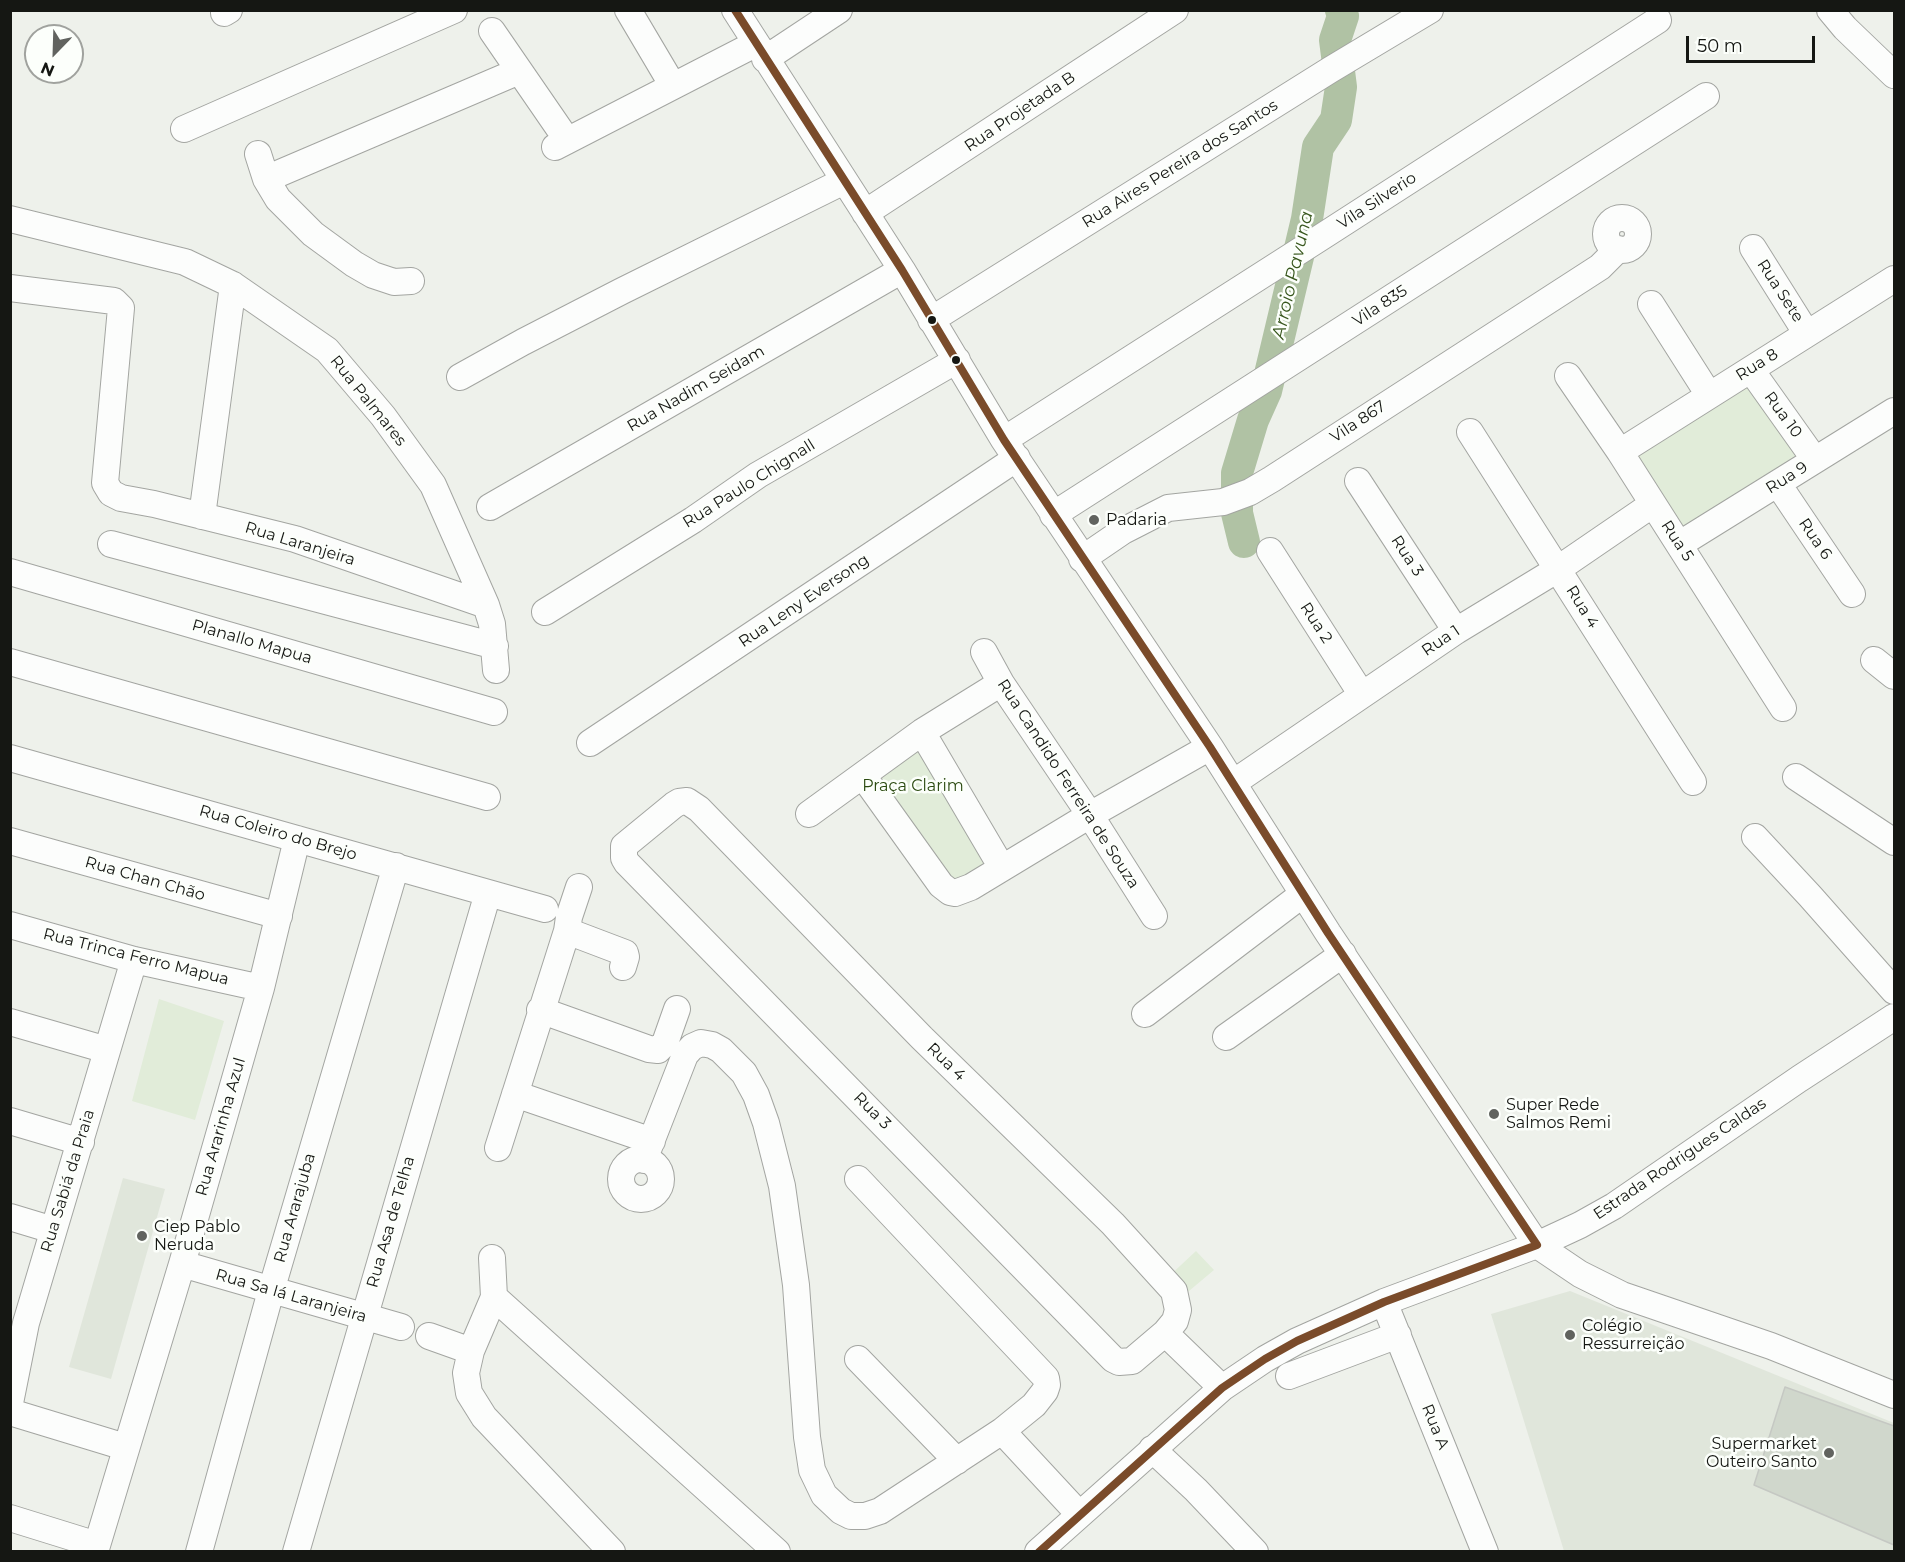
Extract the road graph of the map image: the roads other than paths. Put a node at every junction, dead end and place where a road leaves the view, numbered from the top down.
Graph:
1 (454, 10) edge
2 (628, 10) edge
3 (735, 10) edge
4 (839, 10) edge
5 (1175, 10) edge
6 (1430, 10) edge
7 (1830, 10) edge
8 (1658, 20) dead end
9 (492, 31) dead end
10 (760, 51) junction
11 (519, 71) junction
12 (1894, 75) edge
13 (673, 86) junction
14 (1706, 96) dead end
15 (184, 129) dead end
16 (258, 154) dead end
17 (266, 179) junction
18 (844, 181) junction
19 (865, 213) junction
20 (10, 219) edge
21 (1618, 249) dead end
22 (1753, 249) dead end
23 (902, 270) junction
24 (1894, 279) edge
25 (411, 281) dead end
26 (233, 285) junction
27 (10, 288) edge
28 (1651, 304) dead end
29 (931, 320) junction
30 (1808, 334) junction
31 (957, 360) junction
32 (1750, 370) junction
33 (1568, 376) dead end
34 (460, 377) dead end
35 (1709, 395) junction
36 (1894, 411) edge
37 (1470, 432) dead end
38 (1010, 449) junction
39 (1620, 452) junction
40 (1815, 460) junction
41 (1358, 482) dead end
42 (1778, 484) junction
43 (1653, 504) junction
44 (490, 507) dead end
45 (1053, 515) junction
46 (202, 516) junction
47 (111, 544) dead end
48 (1680, 544) junction
49 (1270, 551) dead end
50 (1082, 559) junction
51 (1558, 568) junction
52 (10, 572) edge
53 (1852, 594) dead end
54 (486, 605) junction
55 (545, 612) dead end
56 (1456, 631) junction
57 (984, 652) dead end
58 (1874, 660) dead end
59 (10, 662) edge
60 (1894, 676) edge
61 (1001, 683) junction
62 (1362, 695) junction
63 (1783, 708) dead end
64 (494, 712) dead end
65 (922, 732) junction
66 (590, 743) dead end
67 (1210, 747) junction
68 (10, 758) edge
69 (863, 776) junction
70 (1796, 777) dead end
71 (1693, 782) dead end
72 (1233, 783) junction
73 (487, 797) dead end
74 (808, 814) dead end
75 (1090, 814) junction
76 (1755, 837) dead end
77 (297, 839) junction
78 (10, 841) edge
79 (1894, 842) edge
80 (624, 846) joint
81 (396, 866) junction
82 (1002, 868) junction
83 (579, 887) dead end
84 (488, 893) junction
85 (1303, 894) junction
86 (545, 909) dead end
87 (279, 916) junction
88 (1154, 916) dead end
89 (10, 925) edge
90 (567, 931) junction
91 (1343, 954) junction
92 (134, 960) junction
93 (623, 967) dead end
94 (261, 988) junction
95 (1894, 991) edge
96 (677, 1009) dead end
97 (540, 1010) junction
98 (1145, 1014) dead end
99 (1894, 1017) edge
100 (10, 1022) edge
101 (1226, 1037) dead end
102 (107, 1050) junction
103 (515, 1094) junction
104 (10, 1121) edge
105 (81, 1142) junction
106 (498, 1148) dead end
107 (858, 1179) dead end
108 (10, 1217) edge
109 (53, 1230) junction
110 (1537, 1245) junction
111 (492, 1258) dead end
112 (182, 1264) junction
113 (271, 1291) junction
114 (494, 1297) junction
115 (1384, 1302) junction
116 (363, 1317) junction
117 (18, 1321) edge
118 (401, 1326) dead end
119 (1170, 1327) junction
120 (1398, 1335) junction
121 (429, 1336) dead end
122 (471, 1351) junction
123 (858, 1359) dead end
124 (1289, 1376) dead end
125 (1222, 1388) junction
126 (1894, 1395) edge
127 (10, 1403) edge
128 (10, 1412) edge
129 (1002, 1431) junction
130 (125, 1447) junction
131 (1152, 1449) junction
132 (957, 1461) junction
133 (1079, 1514) junction
134 (10, 1518) edge
135 (96, 1548) edge
136 (1250, 1550) edge
137 (200, 1551) edge
138 (296, 1551) edge
139 (612, 1551) edge
140 (777, 1551) edge
141 (1038, 1551) edge
142 (1485, 1551) edge

1 - 15 street
2 - 13 street
3 - 10 street
4 - 10 street
5 - 19 street, Rua Projetada B
6 - 29 street, Rua Aires Pereira dos Santos
7 - 12 street
8 - 38 street, Vila Silverio
9 - 11 street
10 - 13 street
10 - 18 street
11 - 13 street
11 - 17 street
14 - 45 street, Vila 835
16 - 17 street
17 - 25 street
18 - 19 street
18 - 34 street
19 - 23 street
20 - 26 street, Rua Palmares
21 - 50 street, Vila 867
22 - 30 street, Rua Sete
23 - 29 street
23 - 44 street, Rua Nadim Seidam
24 - 30 street, Rua 8
26 - 46 street
26 - 54 street, Rua Palmares
27 - 46 street, Rua Laranjeira
28 - 35 street
29 - 31 street
30 - 32 street, Rua 8
31 - 38 street
31 - 55 street, Rua Paulo Chignall
32 - 35 street, Rua 8
32 - 40 street, Rua 10
33 - 39 street, Rua 5
35 - 39 street, Rua 8
36 - 40 street, Rua 9
37 - 51 street, Rua 4
38 - 45 street
38 - 66 street, Rua Leny Eversong
39 - 43 street, Rua 5
40 - 42 street, Rua 9
41 - 56 street, Rua 3
42 - 48 street, Rua 9
42 - 53 street, Rua 6
43 - 48 street, Rua 5
43 - 51 street, Rua 1
45 - 50 street
46 - 54 street, Rua Laranjeira
47 - 54 street, Rua Palmares
48 - 63 street, Rua 5
49 - 62 street, Rua 2
50 - 67 street
51 - 56 street, Rua 1
51 - 71 street, Rua 4
52 - 64 street, Planallo Mapua
56 - 62 street, Rua 1
57 - 61 street, Rua Candido Ferreira de Souza
58 - 60 street
59 - 73 street
61 - 65 street
61 - 75 street, Rua Candido Ferreira de Souza
62 - 72 street, Rua 1
65 - 69 street
65 - 82 street
67 - 72 street
67 - 75 street
68 - 77 street, Rua Coleiro do Brejo
69 - 74 street
69 - 82 street
70 - 79 street
72 - 85 street
75 - 82 street
75 - 88 street, Rua Candido Ferreira de Souza
76 - 95 street
77 - 81 street, Rua Coleiro do Brejo
77 - 87 street, Rua Ararinha Azul
78 - 87 street, Rua Chan Chão
80 - 119 street, Rua 3
80 - 119 street, Rua 4
81 - 84 street, Rua Coleiro do Brejo
81 - 113 street, Rua Ararajuba
83 - 90 street
84 - 86 street, Rua Coleiro do Brejo
84 - 116 street, Rua Asa de Telha
85 - 91 street
85 - 98 street
87 - 94 street, Rua Ararinha Azul
89 - 92 street, Rua Trinca Ferro Mapua
90 - 93 street
90 - 97 street
91 - 101 street
91 - 110 street
92 - 94 street, Rua Trinca Ferro Mapua
92 - 102 street, Rua Sabiá da Praia
94 - 112 street, Rua Ararinha Azul
96 - 97 street
97 - 103 street
99 - 110 street, Estrada Rodrigues Caldas
100 - 102 street
102 - 105 street, Rua Sabiá da Praia
103 - 106 street
103 - 132 street
104 - 105 street
105 - 109 street, Rua Sabiá da Praia
107 - 129 street
108 - 109 street
109 - 117 street, Rua Sabiá da Praia
110 - 115 street, Estrada Rodrigues Caldas
110 - 126 street
111 - 114 street
112 - 113 street, Rua Sa Iá Laranjeira
112 - 130 street, Rua Ararinha Azul
113 - 116 street, Rua Sa Iá Laranjeira
113 - 137 street, Rua Ararajuba
114 - 122 street
114 - 140 street
115 - 120 street, Rua A
115 - 125 street, Estrada Rodrigues Caldas
116 - 118 street, Rua Sa Iá Laranjeira
116 - 138 street, Rua Asa de Telha
117 - 127 street, Rua Sabiá da Praia
119 - 125 street
120 - 124 street
120 - 142 street, Rua A
121 - 122 street
122 - 139 street
123 - 132 street
125 - 131 street, Estrada Rodrigues Caldas
128 - 130 street
129 - 132 street
129 - 133 street
130 - 135 street, Rua Ararinha Azul
131 - 133 street, Estrada Rodrigues Caldas
131 - 136 street
133 - 141 street, Estrada Rodrigues Caldas
134 - 135 street

